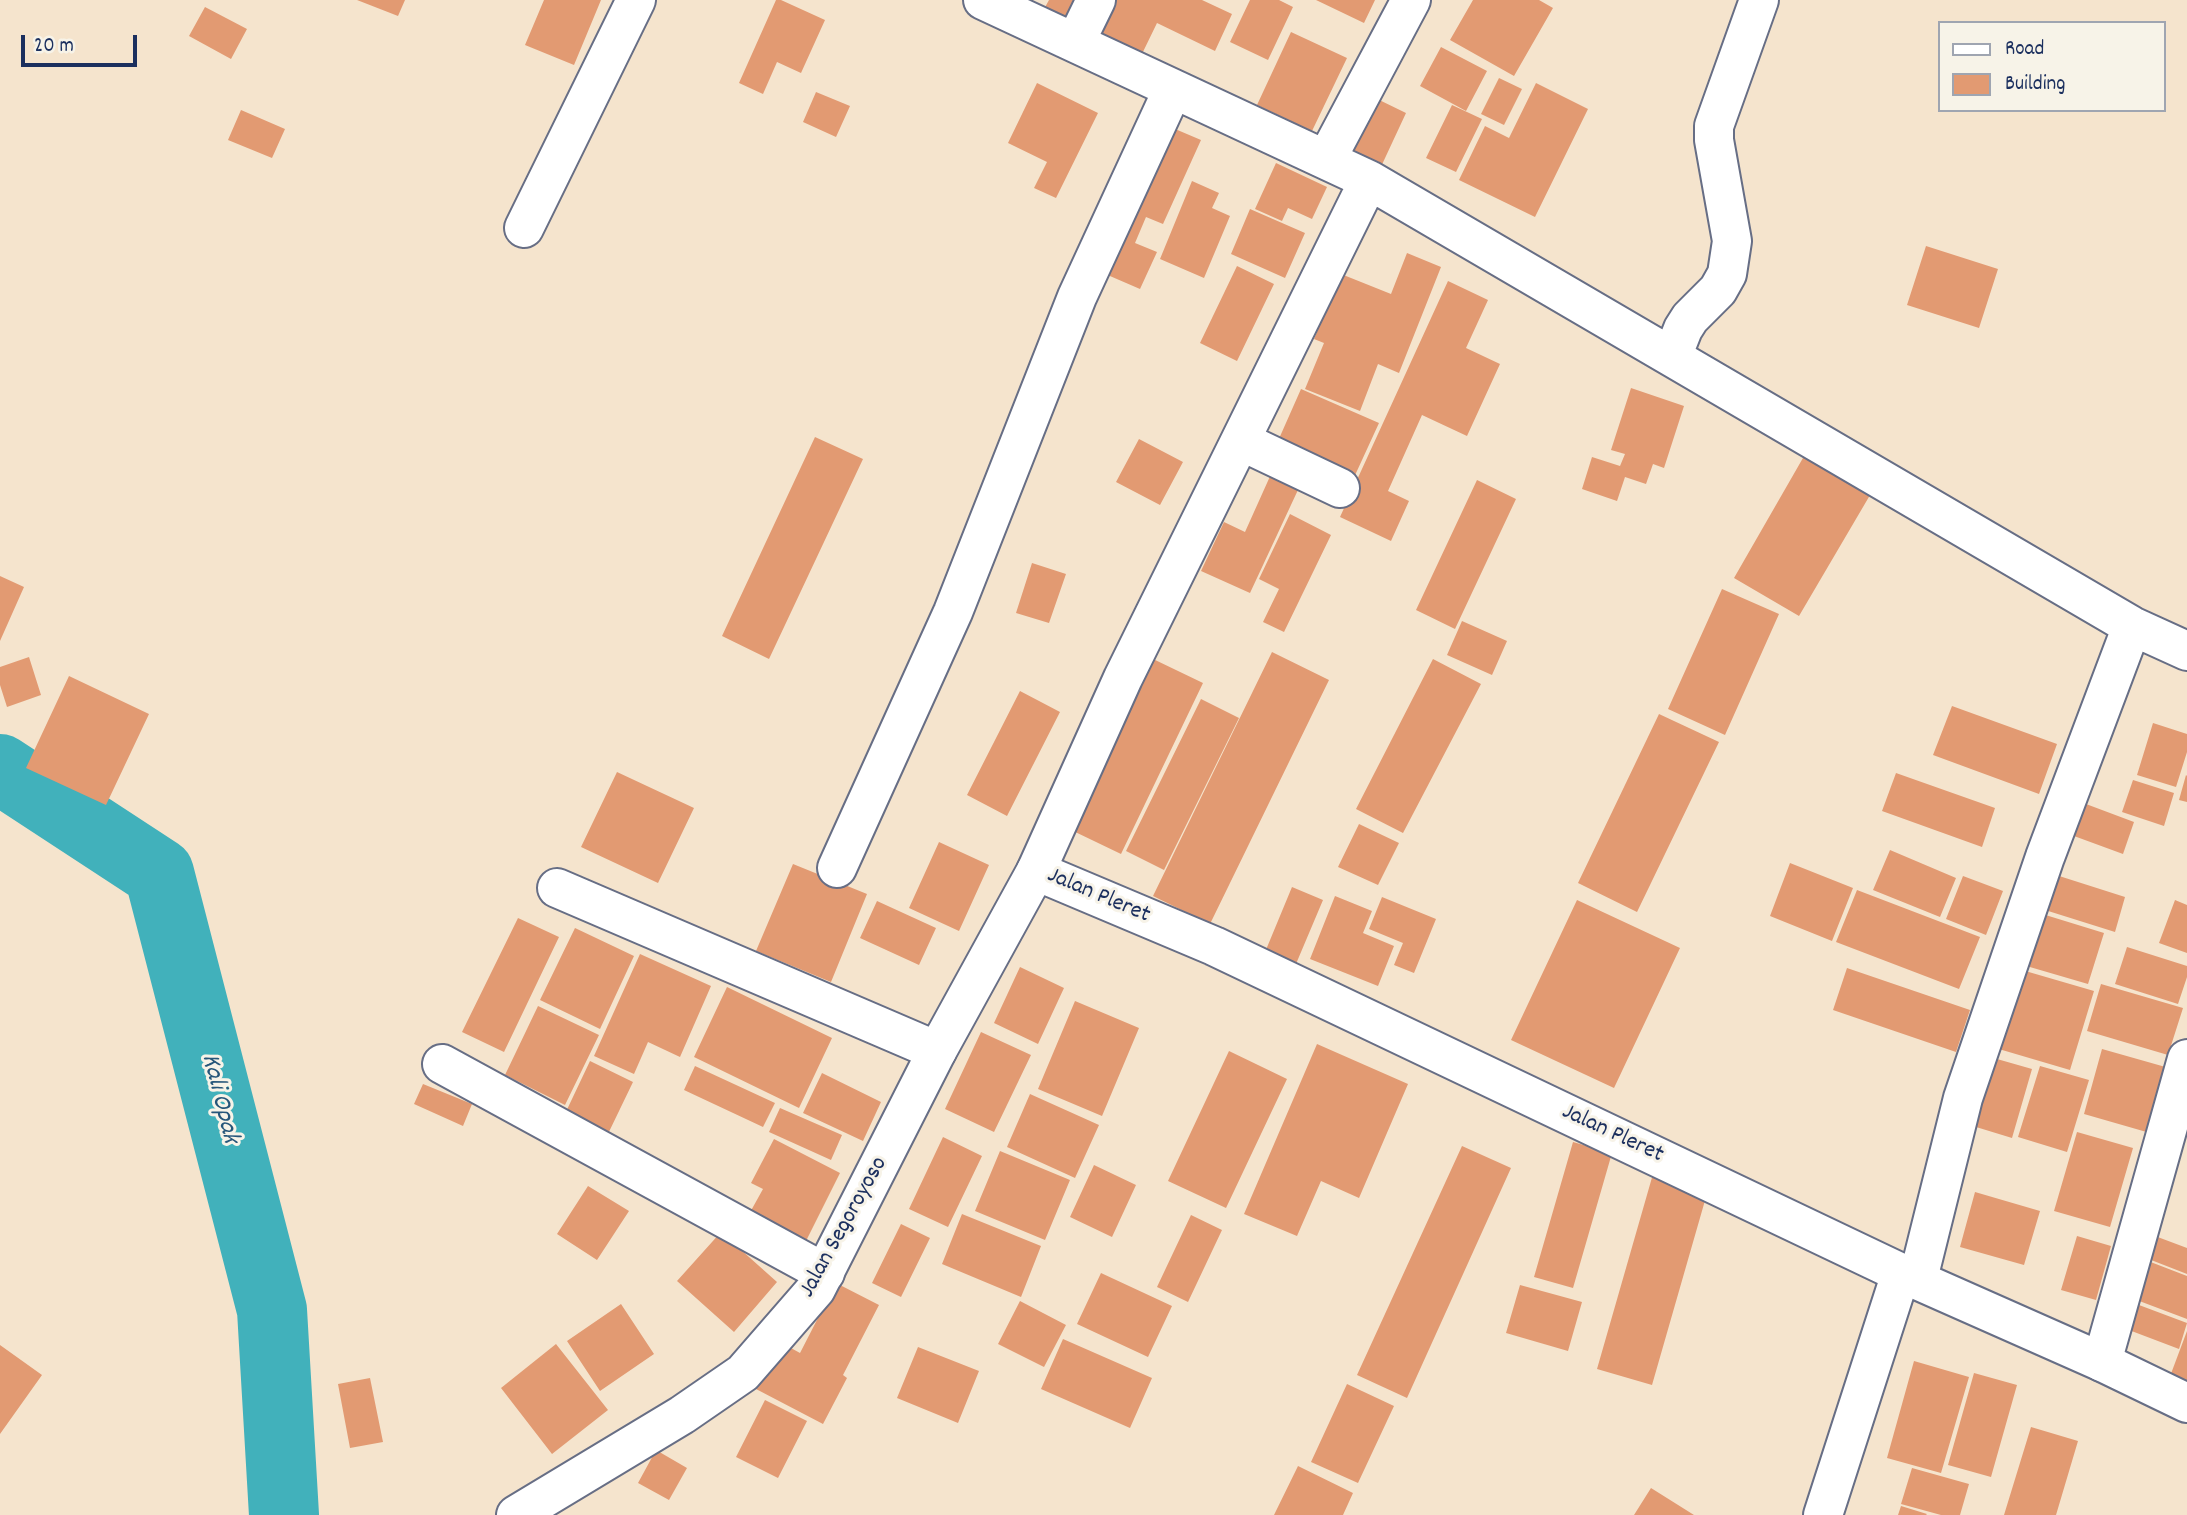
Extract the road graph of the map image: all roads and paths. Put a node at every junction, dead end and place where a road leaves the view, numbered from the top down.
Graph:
1 (636, 0) edge
2 (983, 0) edge
3 (1096, 0) edge
4 (1412, 0) edge
5 (1759, 0) edge
6 (1075, 43) junction
7 (1173, 89) junction
8 (1326, 160) junction
9 (1370, 180) junction
10 (524, 228) dead end
11 (1672, 357) junction
12 (1241, 441) junction
13 (1340, 488) dead end
14 (2132, 626) junction
15 (2187, 650) edge
16 (837, 868) dead end
17 (1036, 872) junction
18 (557, 888) dead end
19 (937, 1051) junction
20 (2187, 1059) edge
21 (442, 1064) dead end
22 (825, 1273) junction
23 (1910, 1276) junction
24 (2102, 1362) junction
25 (2187, 1404) edge
26 (516, 1515) edge
27 (1823, 1515) edge

1 - 10 street
2 - 6 street
3 - 6 street
4 - 8 street
5 - 11 street
6 - 7 street
7 - 8 street
7 - 16 street
8 - 9 street
9 - 11 street
9 - 12 street, Jalan Segoroyoso
11 - 14 street
12 - 13 street
12 - 17 street, Jalan Segoroyoso
14 - 15 street
14 - 23 street
17 - 19 street, Jalan Segoroyoso
17 - 23 street, Jalan Pleret
18 - 19 street
19 - 22 street, Jalan Segoroyoso
20 - 24 street
21 - 22 street
22 - 26 street, Jalan Segoroyoso
23 - 24 street, Jalan Pleret
23 - 27 street
24 - 25 street, Jalan Pleret

